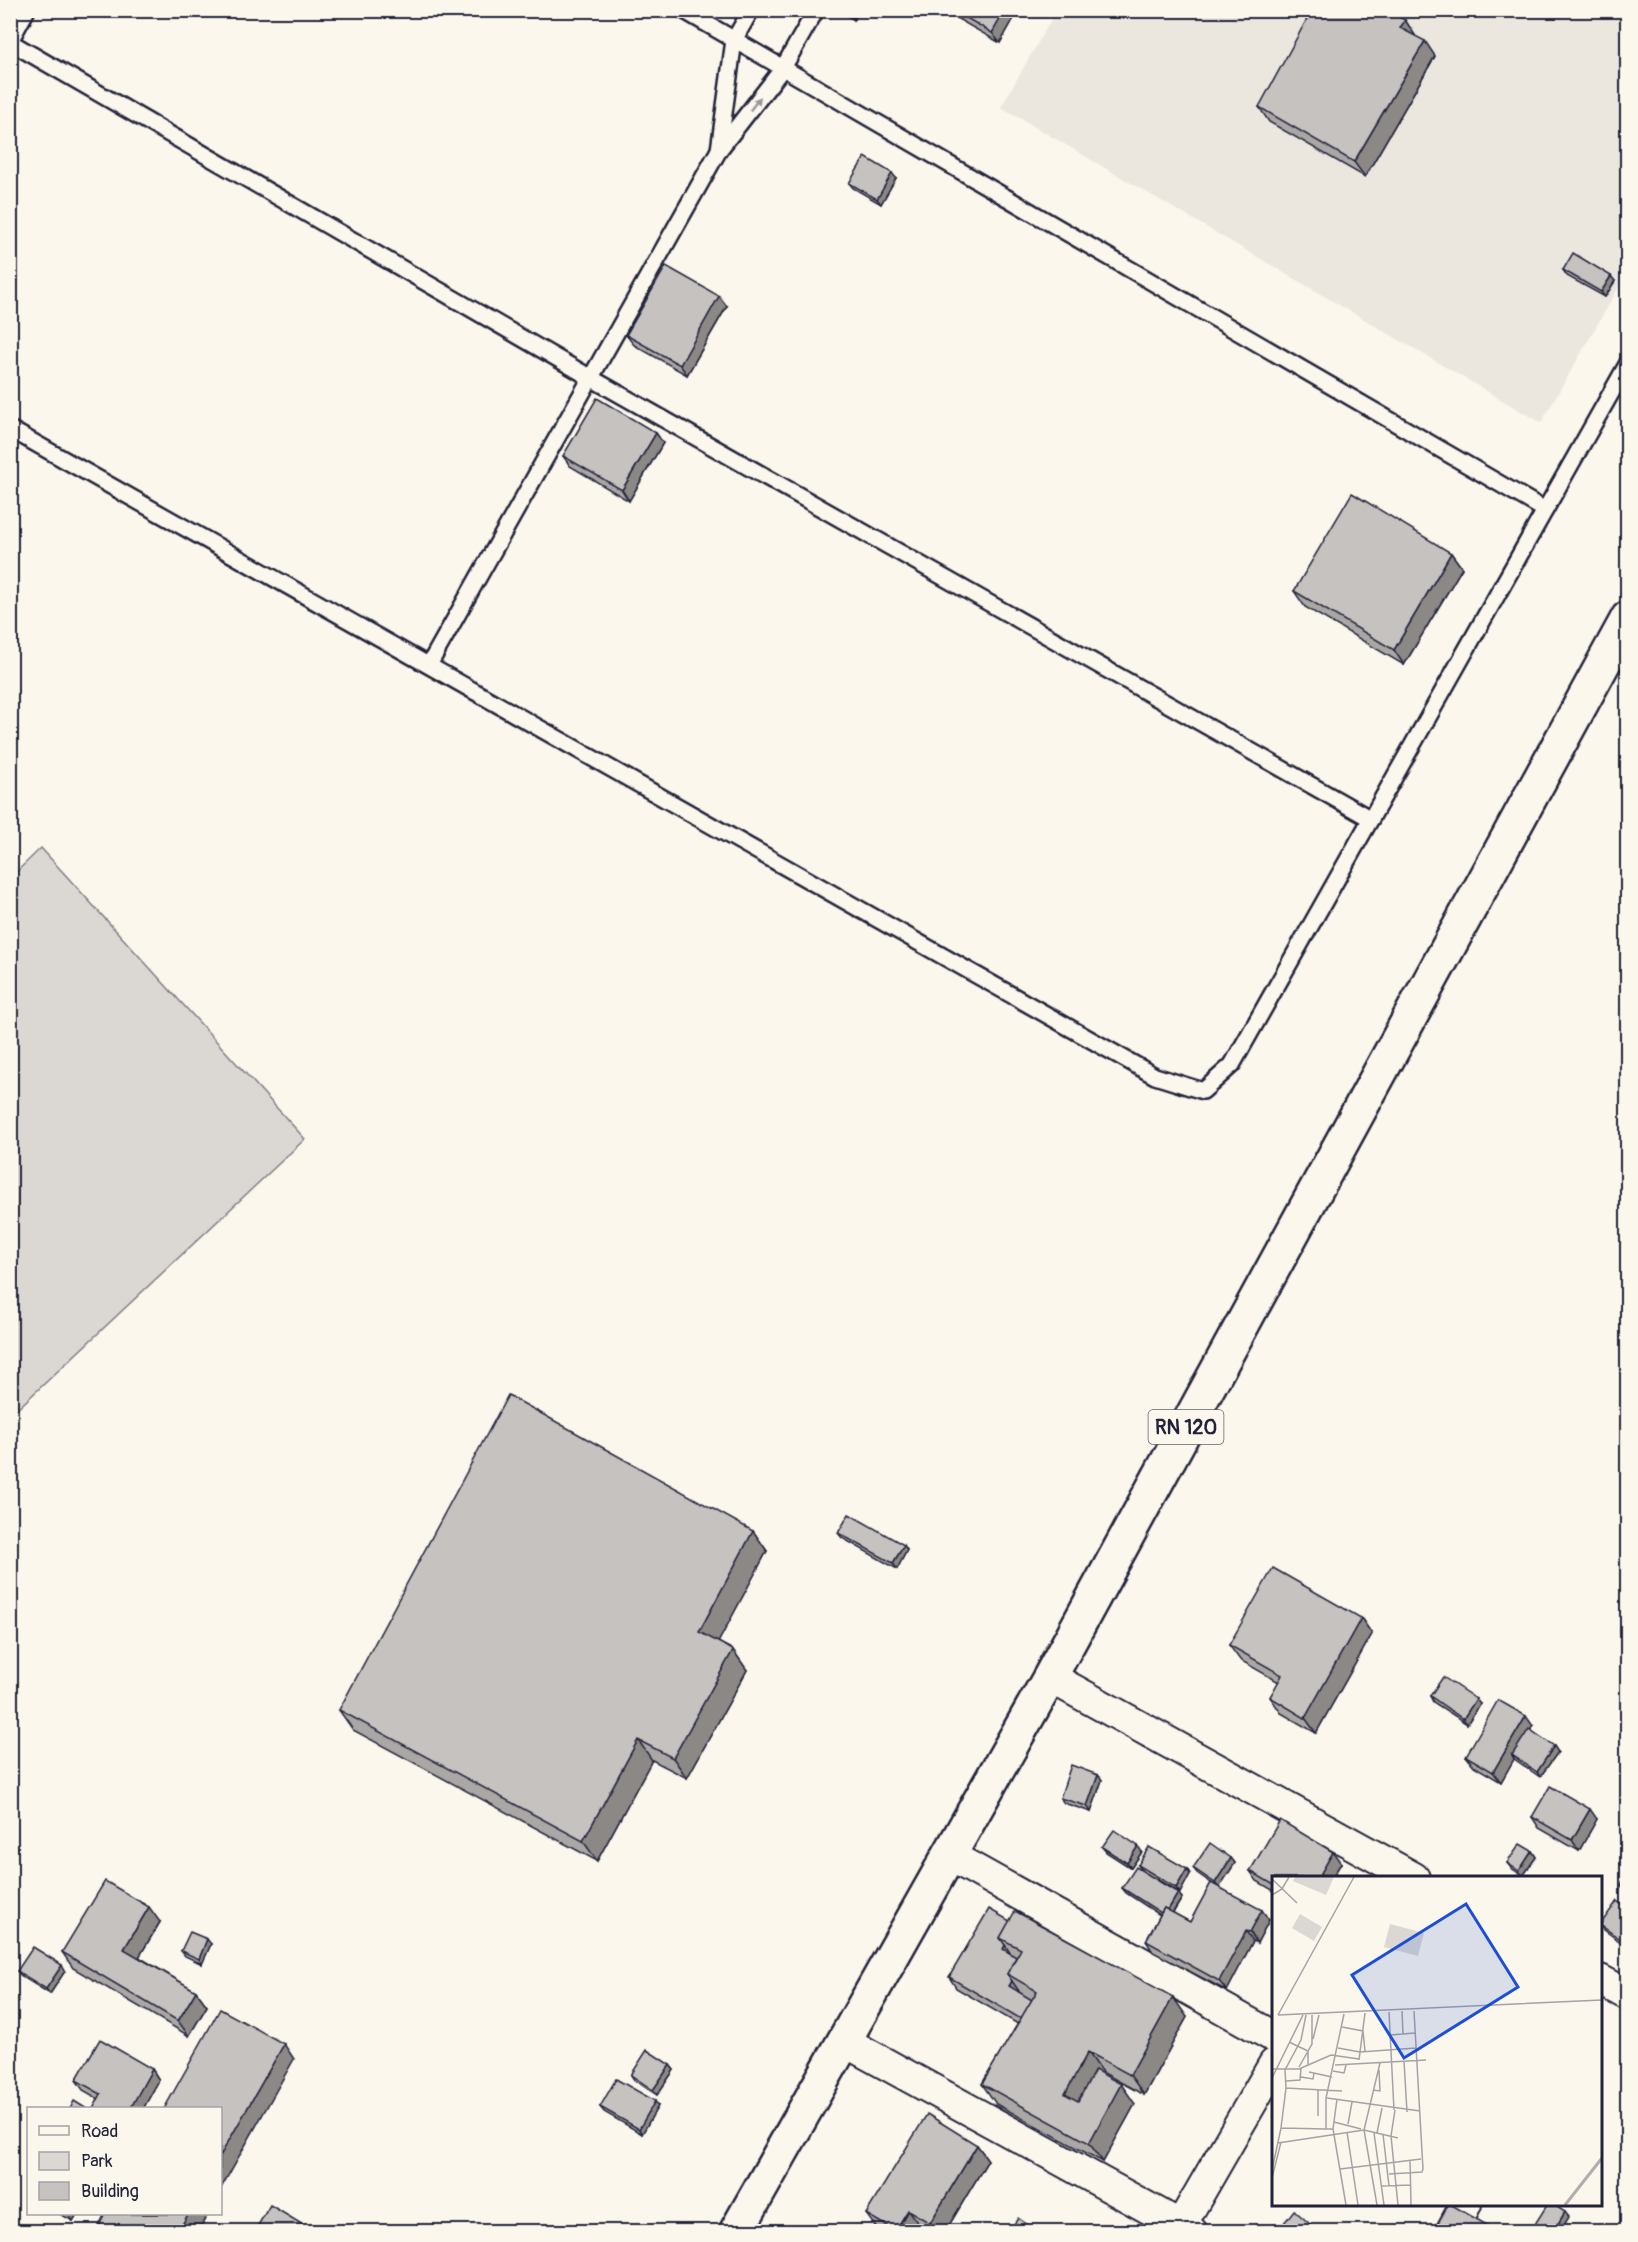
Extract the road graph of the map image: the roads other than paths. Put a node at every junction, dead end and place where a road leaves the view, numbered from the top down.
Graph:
1 (27, 10) edge
2 (683, 10) edge
3 (751, 10) edge
4 (816, 10) edge
5 (734, 40) junction
6 (10, 41) edge
7 (783, 68) junction
8 (719, 150) junction
9 (1628, 363) edge
10 (591, 378) junction
11 (10, 429) edge
12 (1545, 510) junction
13 (1628, 618) edge
14 (429, 665) junction
15 (1371, 819) junction
16 (1050, 1677) junction
17 (949, 1855) junction
18 (1376, 1868) edge
19 (1406, 1876) edge
20 (1602, 1981) edge
21 (1628, 1995) edge
22 (1272, 2036) edge
23 (844, 2041) junction
24 (1272, 2068) edge
25 (1465, 2206) edge
26 (1187, 2228) edge
27 (736, 2232) edge
28 (1451, 2232) edge

1 - 6 lane
2 - 5 lane
3 - 5 lane
4 - 7 lane
5 - 7 lane
5 - 8 lane
6 - 10 lane
8 -> 7 lane
7 - 12 lane
8 - 10 lane
9 - 12 lane
10 - 14 lane
10 - 15 lane
11 - 14 lane
12 - 15 lane
13 - 16 main road, RN 120
14 - 15 lane
16 - 17 main road, RN 120
16 - 18 street
17 - 22 street
17 - 23 main road, RN 120
18 - 19 street
20 - 21 street
23 - 26 street
23 - 27 main road, RN 120
24 - 26 street
25 - 28 street

